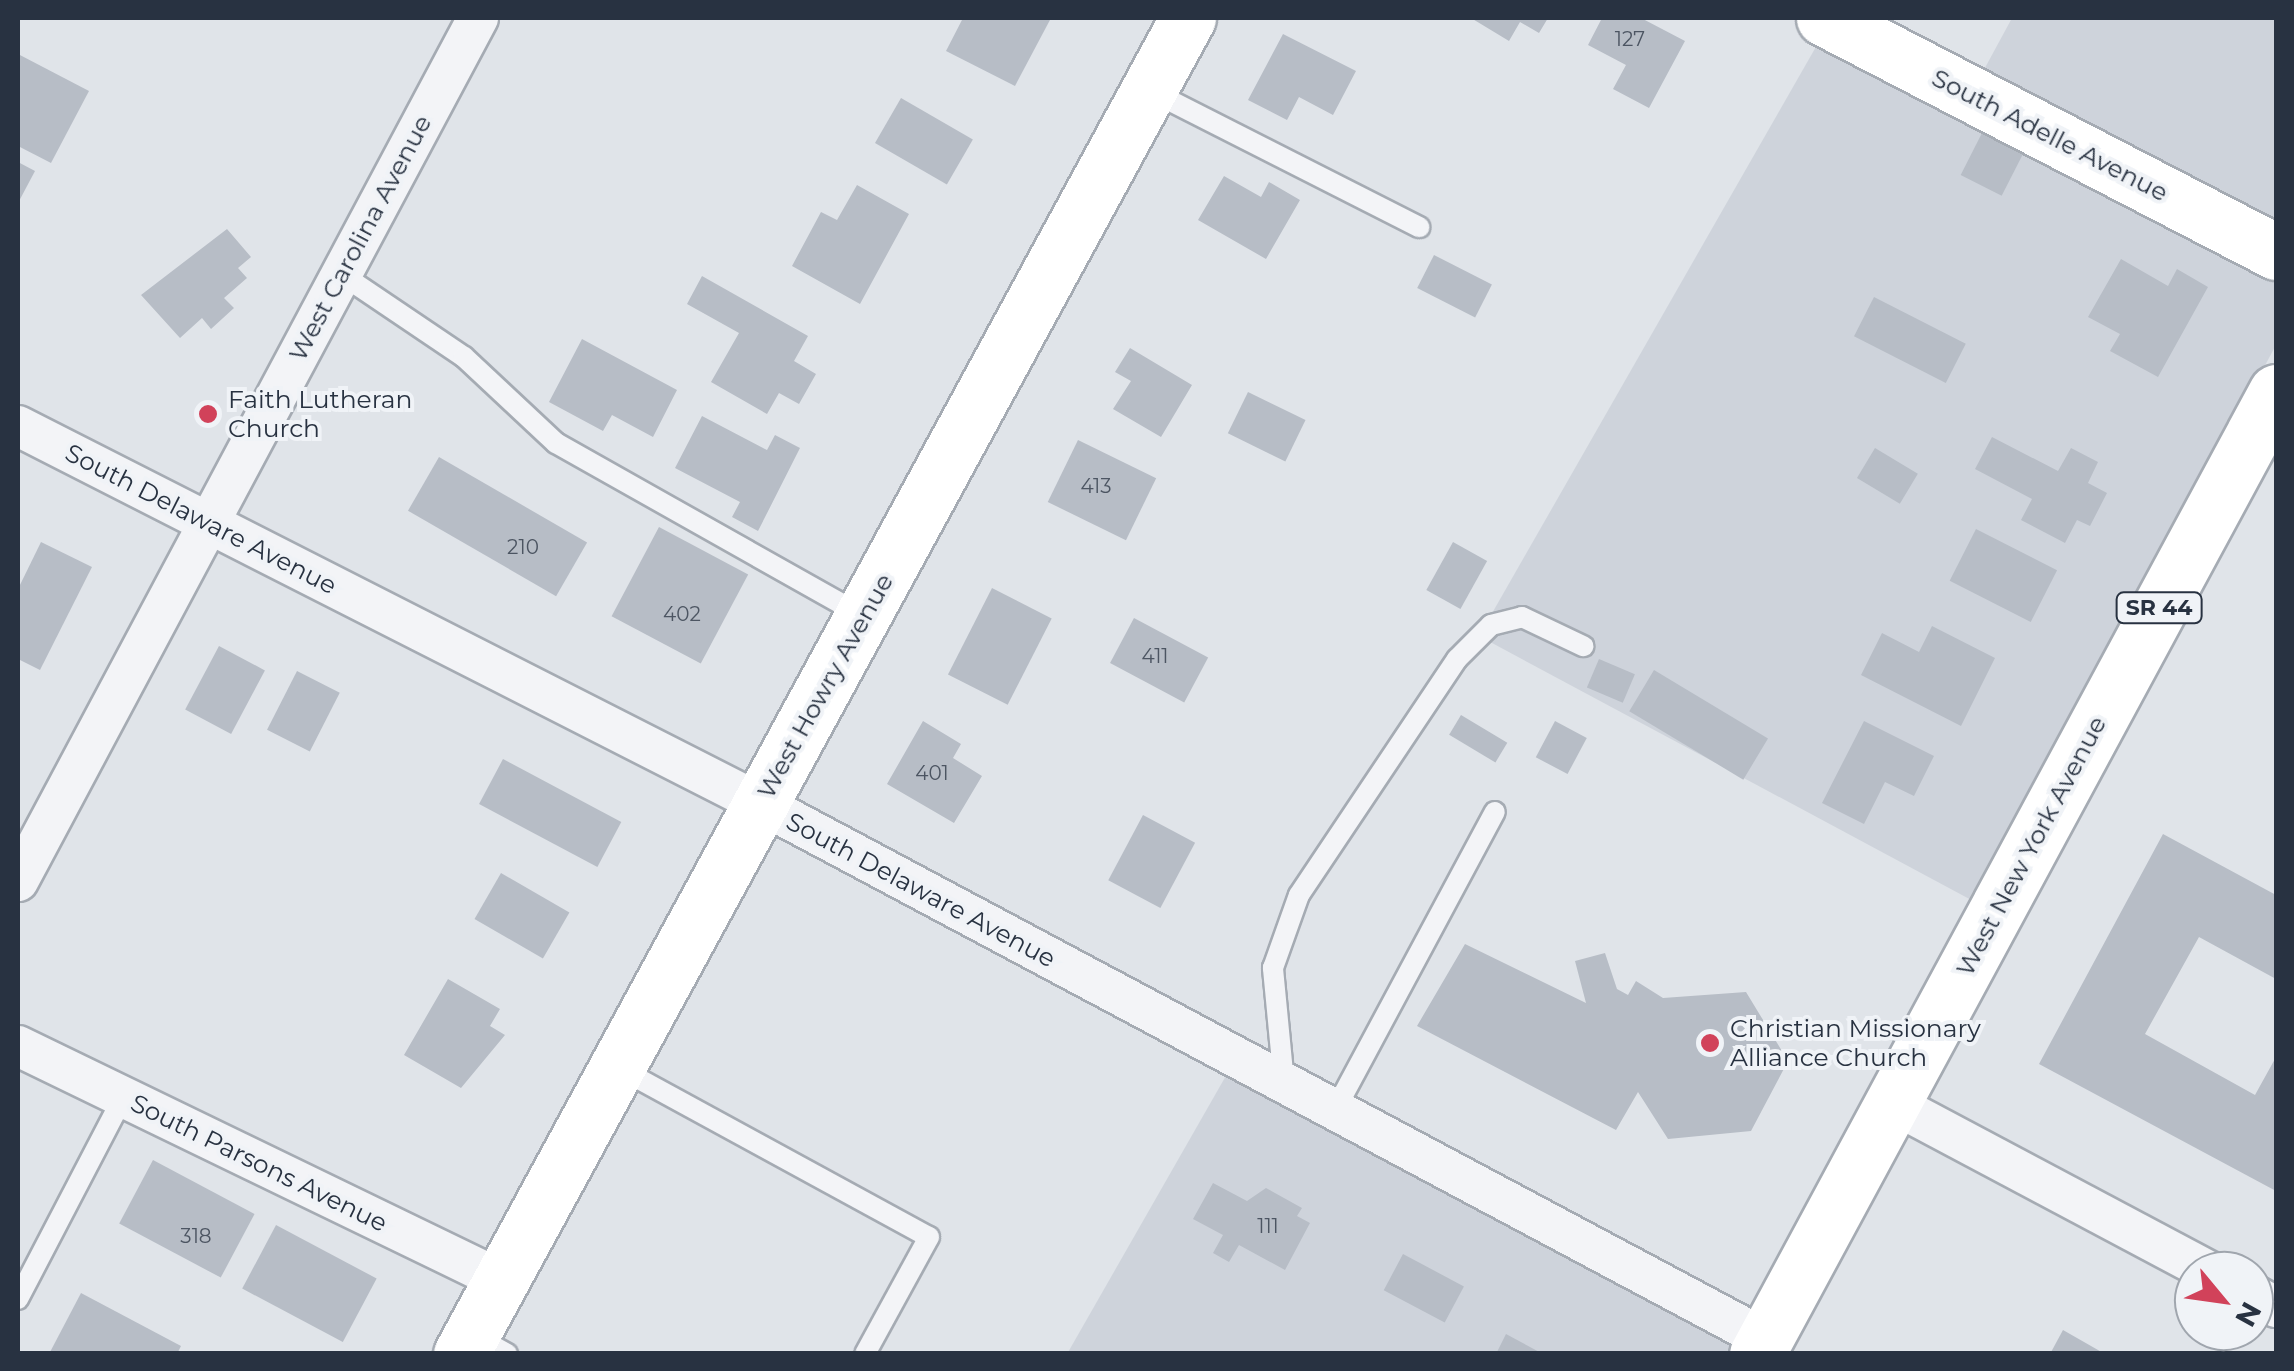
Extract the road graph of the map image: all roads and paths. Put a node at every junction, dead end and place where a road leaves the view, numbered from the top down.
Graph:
1 (478, 18) edge
2 (1188, 18) edge
3 (1824, 18) edge
4 (1149, 90) junction
5 (1419, 227) dead end
6 (2276, 252) edge
7 (341, 274) junction
8 (2276, 392) edge
9 (18, 426) edge
10 (209, 522) junction
11 (863, 615) junction
12 (1583, 646) dead end
13 (760, 804) junction
14 (1494, 812) dead end
15 (18, 881) edge
16 (18, 1046) edge
17 (617, 1067) junction
18 (1284, 1083) junction
19 (123, 1097) junction
20 (1892, 1103) junction
21 (1335, 1110) junction
22 (2174, 1253) edge
23 (501, 1280) junction
24 (18, 1298) edge
25 (1761, 1346) edge
26 (480, 1347) edge
27 (865, 1354) edge

1 - 7 street, West Carolina Avenue
2 - 4 street, West Howry Avenue
3 - 6 street, South Adelle Avenue
4 - 5 lane
4 - 11 street, West Howry Avenue
7 - 10 street, West Carolina Avenue
7 - 11 lane
8 - 20 street, West New York Avenue / SR 44
9 - 10 street, South Delaware Avenue
10 - 13 street, South Delaware Avenue
10 - 15 street, West Carolina Avenue
11 - 13 street, West Howry Avenue
12 - 18 lane
13 - 17 street, West Howry Avenue
13 - 18 street, South Delaware Avenue
14 - 21 lane
16 - 19 street, South Parsons Avenue
17 - 23 street, West Howry Avenue
17 - 27 lane
18 - 21 street, South Delaware Avenue
19 - 23 street, South Parsons Avenue
19 - 24 lane
20 - 22 street
20 - 25 street, West New York Avenue / SR 44
21 - 25 street, South Delaware Avenue
23 - 26 street, West Howry Avenue

